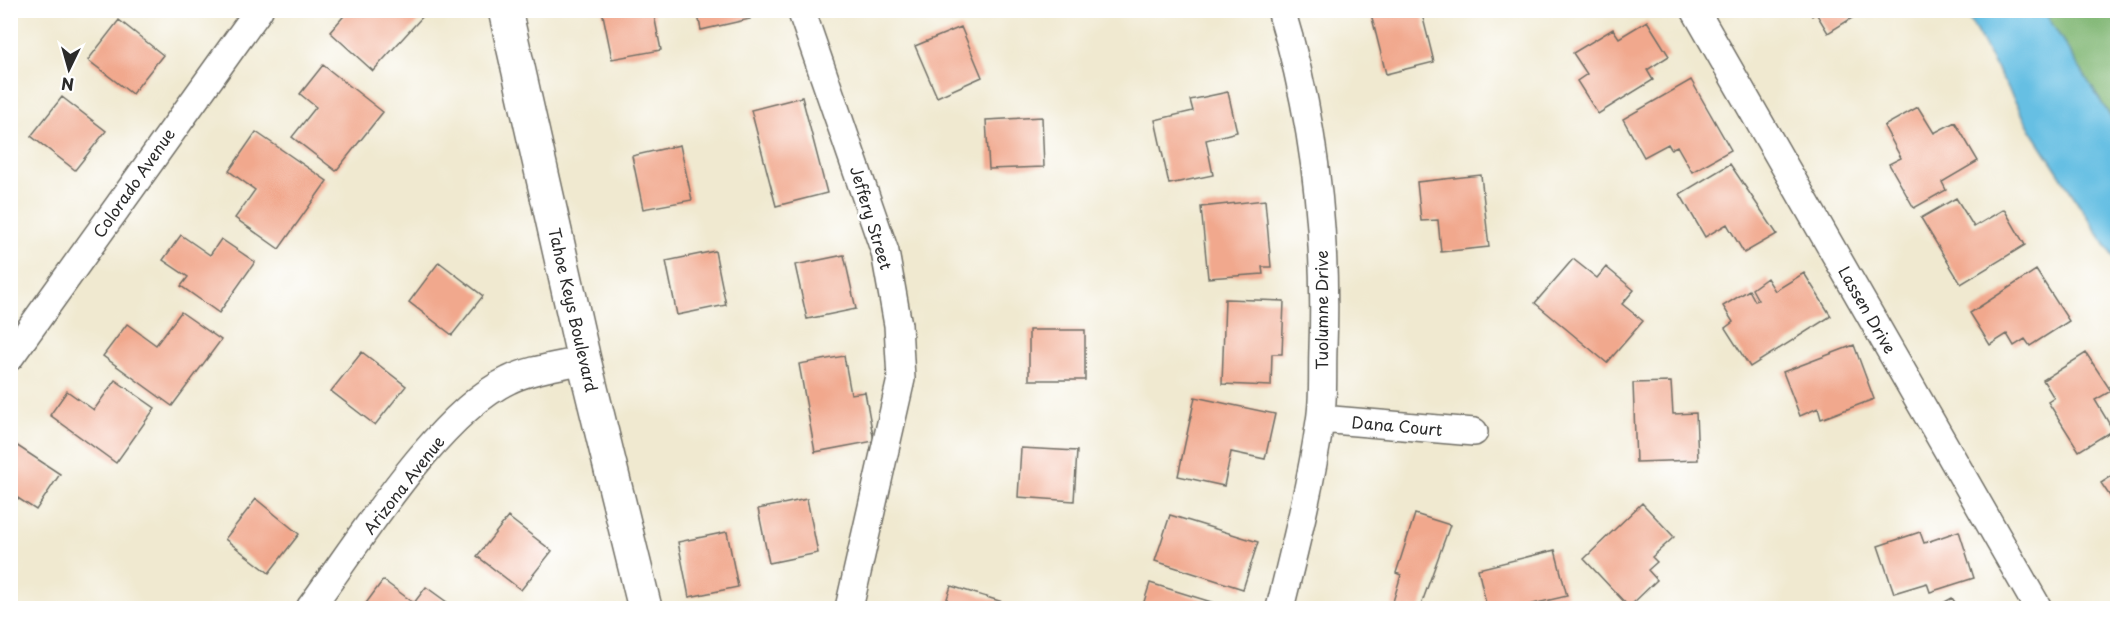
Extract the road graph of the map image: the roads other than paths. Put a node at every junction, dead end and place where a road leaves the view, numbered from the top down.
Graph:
1 (259, 10) edge
2 (505, 10) edge
3 (801, 10) edge
4 (1281, 10) edge
5 (1695, 10) edge
6 (10, 357) edge
7 (584, 360) junction
8 (1321, 419) junction
9 (1474, 432) dead end
10 (310, 609) edge
11 (645, 609) edge
12 (849, 609) edge
13 (1280, 609) edge
14 (2038, 609) edge

1 - 6 street, Colorado Avenue
2 - 7 street, Tahoe Keys Boulevard
3 - 12 street, Jeffery Street
4 - 8 street, Tuolumne Drive
5 - 14 street, Lassen Drive
7 - 10 street, Arizona Avenue
7 - 11 street, Tahoe Keys Boulevard
8 - 9 street, Dana Court
8 - 13 street, Tuolumne Drive

